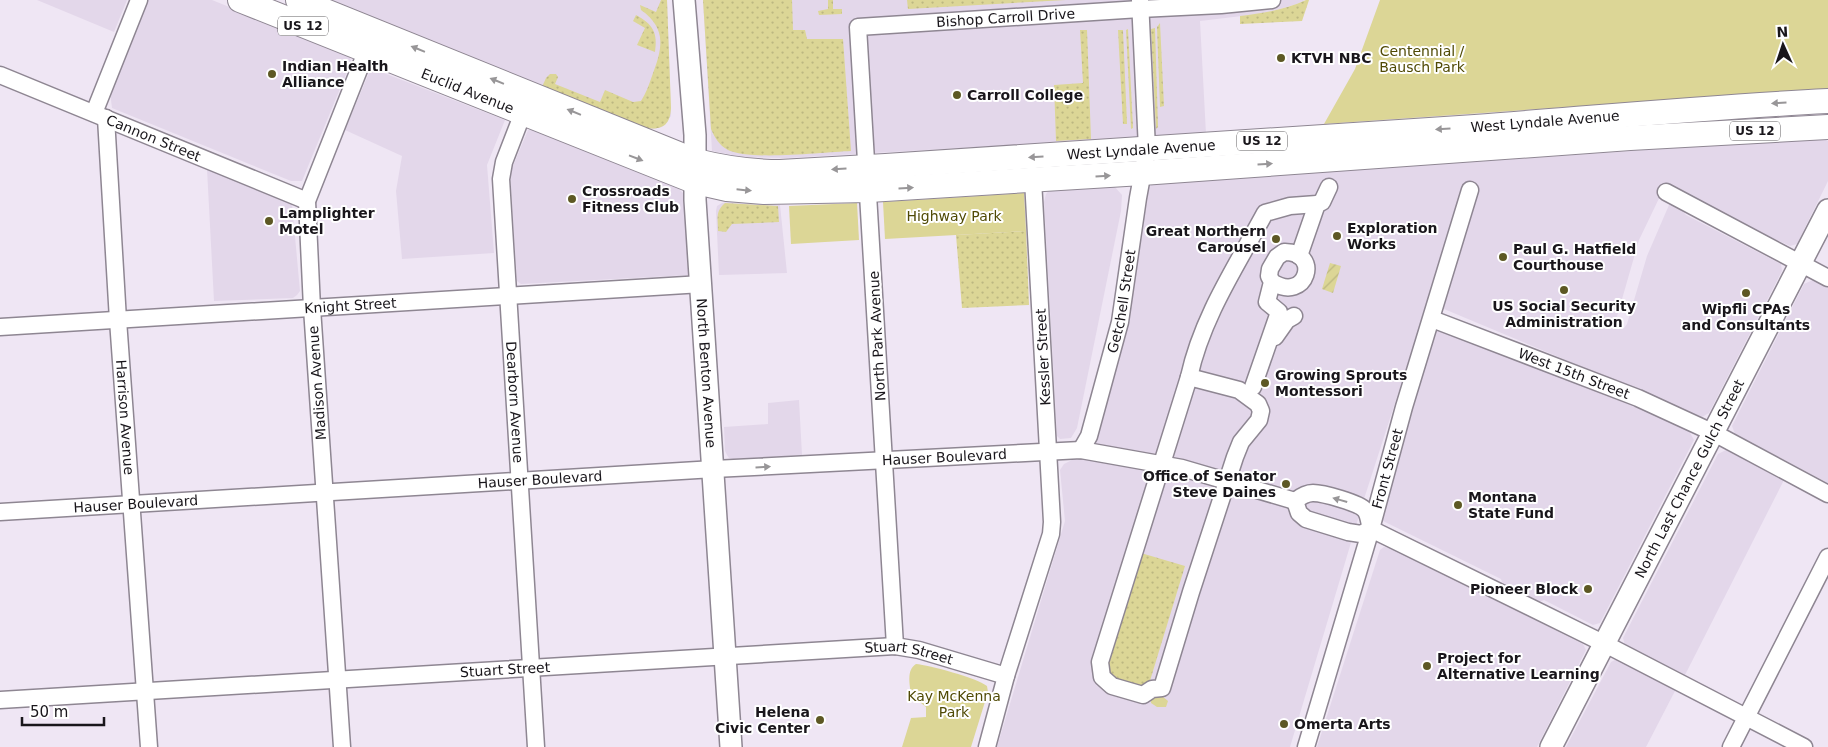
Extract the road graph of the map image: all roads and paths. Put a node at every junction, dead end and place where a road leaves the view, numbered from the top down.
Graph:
1 (139, 0) edge
2 (240, 0) edge
3 (298, 0) edge
4 (684, 0) edge
5 (1272, 0) edge
6 (1140, 4) edge
7 (858, 27) joint
8 (370, 41) junction
9 (0, 75) edge
10 (1828, 101) edge
11 (526, 104) junction
12 (100, 116) junction
13 (1828, 127) edge
14 (1147, 149) junction
15 (696, 172) junction
16 (1142, 173) junction
17 (867, 179) junction
18 (1033, 180) junction
19 (1329, 187) dead end
20 (1470, 190) dead end
21 (1666, 192) dead end
22 (307, 201) junction
23 (1317, 204) junction
24 (1828, 210) edge
25 (1299, 256) junction
26 (1800, 265) junction
27 (1828, 278) edge
28 (1272, 282) junction
29 (702, 284) junction
30 (508, 297) junction
31 (312, 308) junction
32 (1432, 319) junction
33 (118, 320) junction
34 (0, 327) edge
35 (1189, 377) junction
36 (1253, 388) dead end
37 (1714, 433) junction
38 (1081, 450) junction
39 (1049, 451) junction
40 (884, 460) junction
41 (1163, 464) junction
42 (714, 469) junction
43 (520, 481) junction
44 (1228, 482) junction
45 (325, 492) junction
46 (1828, 494) edge
47 (1295, 501) junction
48 (131, 504) junction
49 (0, 512) edge
50 (1371, 529) junction
51 (1828, 557) edge
52 (1605, 644) junction
53 (895, 646) junction
54 (725, 656) junction
55 (531, 666) junction
56 (1006, 676) junction
57 (338, 678) junction
58 (146, 690) junction
59 (0, 700) edge
60 (1746, 717) junction
61 (149, 747) edge
62 (342, 747) edge
63 (536, 747) edge
64 (731, 747) edge
65 (987, 747) edge
66 (1306, 747) edge
67 (1551, 747) edge
68 (1731, 747) edge
69 (1804, 747) edge

1 - 12 street, Harrison Avenue
2 - 8 highway, Euclid Avenue / US 12
3 - 8 highway, Euclid Avenue / US 12
4 - 15 main road, North Benton Avenue
5 - 6 street, Bishop Carroll Drive
6 - 7 street, Bishop Carroll Drive
6 - 14 street, Getchell Street
7 - 17 street, North Park Avenue
8 - 11 highway, Euclid Avenue / US 12
8 - 22 street, Madison Avenue
9 - 12 street, Cannon Street
10 -> 14 highway, West Lyndale Avenue / US 12
11 - 15 highway, Euclid Avenue / US 12
11 - 30 street, Dearborn Avenue
12 - 22 street, Cannon Street
12 - 33 street, Harrison Avenue
16 -> 13 highway, West Lyndale Avenue / US 12
14 - 16 street, Getchell Street
14 -> 17 highway, West Lyndale Avenue / US 12
15 - 17 highway, West Lyndale Avenue / US 12
15 - 29 main road, North Benton Avenue
18 -> 16 highway, West Lyndale Avenue / US 12
16 - 38 street, Getchell Street
17 -> 18 highway, West Lyndale Avenue / US 12
17 - 40 street, North Park Avenue
18 - 39 street, Kessler Street
19 - 23 street
20 - 32 street, Front Street
21 - 26 street
22 - 31 street, Madison Avenue
23 - 25 street
23 - 35 street
24 - 26 main road, North Last Chance Gulch Street
25 - 28 street
25 - 28 street
26 - 27 street
26 - 37 main road, North Last Chance Gulch Street
28 - 36 street
29 - 30 street, Knight Street
29 - 42 main road, North Benton Avenue
30 - 31 street, Knight Street
30 - 43 street, Dearborn Avenue
31 - 33 street, Knight Street
31 - 45 street, Madison Avenue
32 - 37 street, West 15th Street
32 - 50 street, Front Street
33 - 34 street, Knight Street
33 - 48 street, Harrison Avenue
35 - 41 street
35 - 44 street
37 - 46 street, West 15th Street
37 - 52 main road, North Last Chance Gulch Street
38 - 39 street, Hauser Boulevard
38 - 41 street, Hauser Boulevard
39 - 40 street, Hauser Boulevard
39 - 56 street, Kessler Street
42 -> 40 street, Hauser Boulevard
40 - 53 street, North Park Avenue
41 - 44 street, Hauser Boulevard
41 - 44 street
42 - 43 street, Hauser Boulevard
42 - 54 main road, North Benton Avenue
43 - 45 street, Hauser Boulevard
43 - 55 street, Dearborn Avenue
44 - 47 street, Hauser Boulevard
45 - 48 street, Hauser Boulevard
45 - 57 street, Madison Avenue
47 - 50 street
50 -> 47 street
48 - 49 street, Hauser Boulevard
48 - 58 street, Harrison Avenue
50 - 52 street
50 - 66 street, Front Street
51 - 60 street
52 - 60 street
52 - 67 main road, North Last Chance Gulch Street
53 - 54 street, Stuart Street
53 - 56 street, Stuart Street
54 - 55 street, Stuart Street
54 - 64 main road, North Benton Avenue
55 - 57 street, Stuart Street
55 - 63 street, Dearborn Avenue
56 - 65 street
57 - 58 street, Stuart Street
57 - 62 street, Madison Avenue
58 - 59 street, Stuart Street
58 - 61 street, Harrison Avenue
60 - 68 street
60 - 69 street

